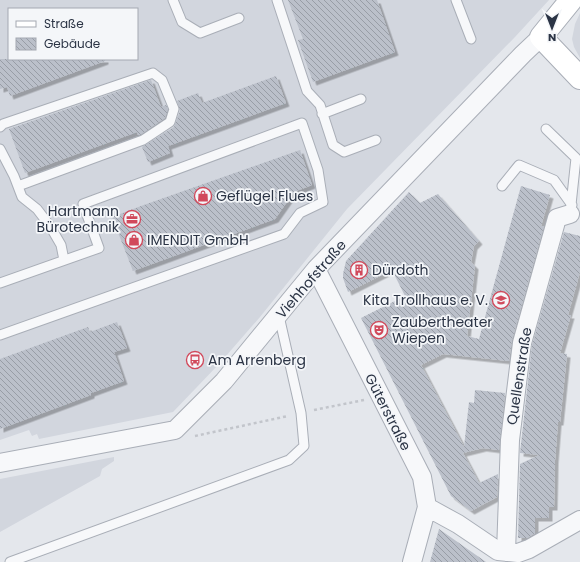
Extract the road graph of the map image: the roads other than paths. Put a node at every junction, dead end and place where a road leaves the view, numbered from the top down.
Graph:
1 (173, 0) edge
2 (277, 0) edge
3 (456, 0) edge
4 (571, 0) edge
5 (239, 18) dead end
6 (541, 37) junction
7 (471, 39) dead end
8 (580, 78) edge
9 (361, 99) dead end
10 (322, 114) junction
11 (0, 127) edge
12 (546, 129) dead end
13 (376, 140) dead end
14 (0, 149) edge
15 (18, 186) junction
16 (502, 186) dead end
17 (571, 209) junction
18 (64, 260) junction
19 (316, 269) junction
20 (0, 283) edge
21 (279, 316) junction
22 (0, 335) edge
23 (0, 463) edge
24 (427, 508) junction
25 (580, 520) edge
26 (506, 552) junction
27 (10, 562) edge
28 (412, 562) edge

1 - 5 lane
2 - 10 lane
3 - 7 lane
4 - 6 street, Viehhofstraße
6 - 8 street
6 - 19 street, Viehhofstraße
9 - 10 lane
10 - 13 lane
11 - 15 lane
12 - 17 lane
14 - 15 lane
15 - 18 lane
16 - 17 lane
17 - 26 street, Quellenstraße
18 - 20 lane
18 - 22 lane
19 - 21 street, Viehhofstraße
19 - 24 street, Güterstraße
21 - 23 street, Viehhofstraße
21 - 27 lane
24 - 26 street
24 - 28 street, Güterstraße
25 - 26 street

